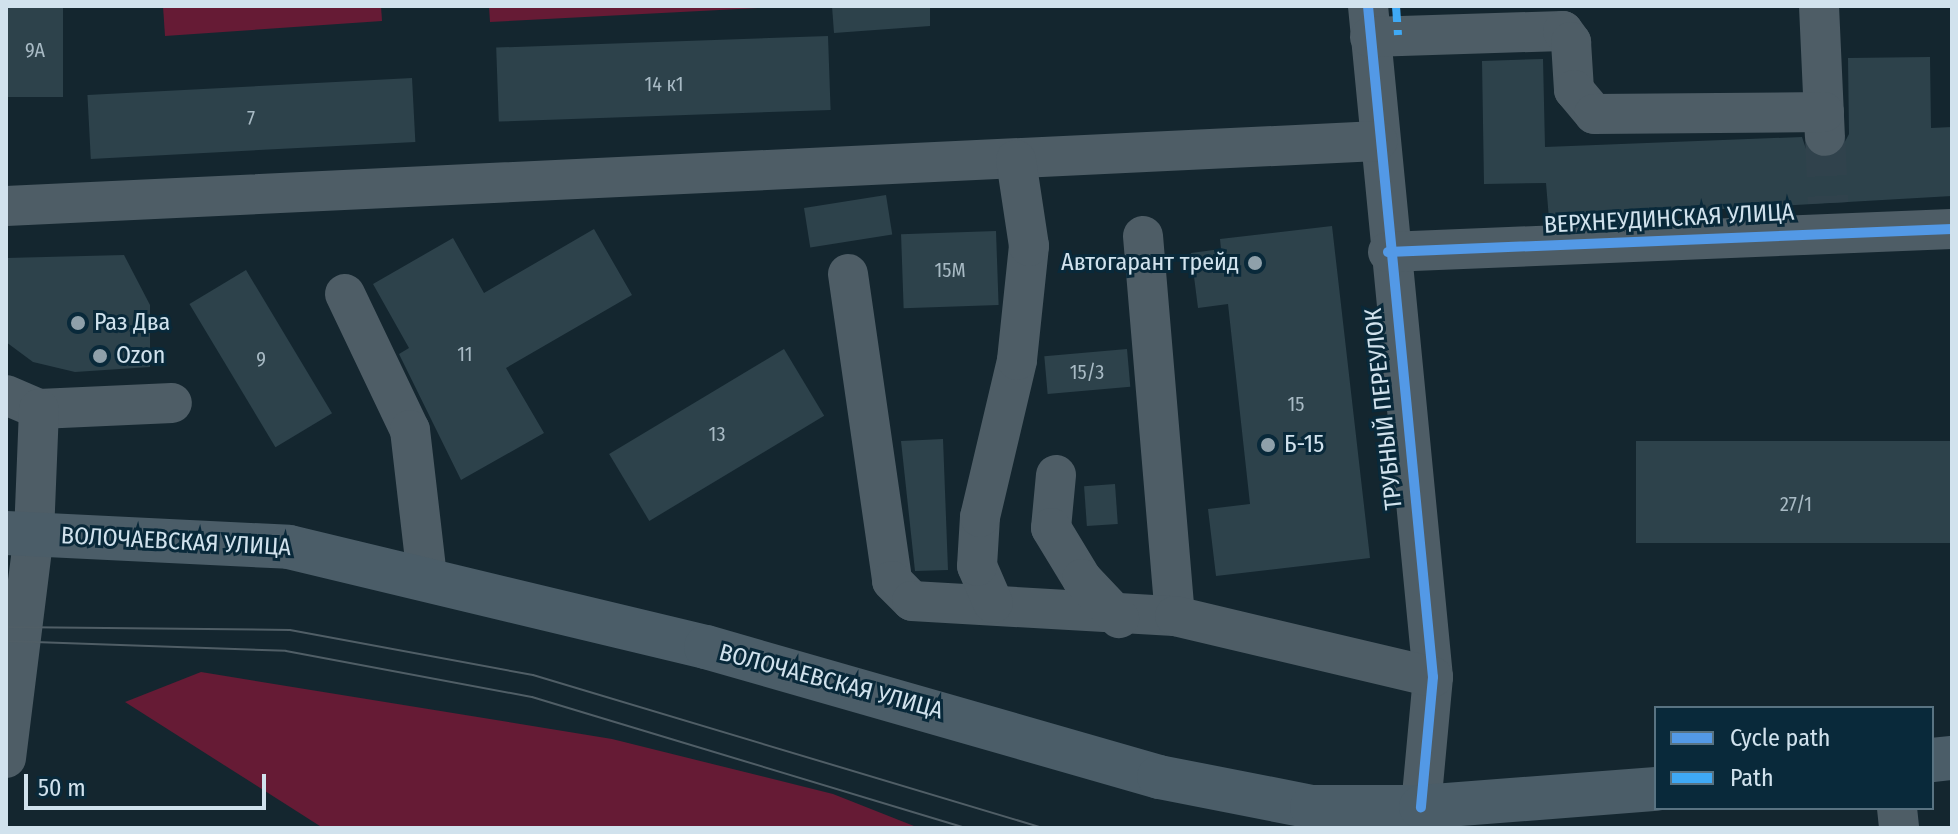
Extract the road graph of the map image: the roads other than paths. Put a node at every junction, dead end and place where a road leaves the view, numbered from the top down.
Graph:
1 (1819, 6) edge
2 (1505, 18) edge
3 (1369, 21) edge
4 (1377, 141) junction
5 (1016, 160) junction
6 (6, 206) edge
7 (1952, 229) edge
8 (1143, 236) dead end
9 (1388, 252) junction
10 (848, 274) dead end
11 (345, 294) dead end
12 (22, 402) edge
13 (172, 403) dead end
14 (1056, 475) dead end
15 (20, 534) edge
16 (427, 578) junction
17 (993, 603) junction
18 (1175, 616) junction
19 (1119, 618) junction
20 (1433, 677) junction
21 (6, 758) edge
22 (1654, 789) edge
23 (1421, 818) edge

1 - 2 street
2 - 3 street
3 - 4 street, ТРУБНЫЙ ПЕРЕУЛОК
4 - 5 street
4 - 9 street, ТРУБНЫЙ ПЕРЕУЛОК
5 - 6 street
5 - 17 street
7 - 9 street, ВЕРХНЕУДИНСКАЯ УЛИЦА
8 - 18 street
9 - 20 street, ТРУБНЫЙ ПЕРЕУЛОК
10 - 17 street
11 - 16 street
12 - 13 street
12 - 15 street
14 - 19 street
15 - 16 main road, ВОЛОЧАЕВСКАЯ УЛИЦА
15 - 21 street
16 - 23 main road, ВОЛОЧАЕВСКАЯ УЛИЦА
17 - 19 street
18 - 19 street
18 - 20 street
20 - 23 street, ТРУБНЫЙ ПЕРЕУЛОК
22 - 23 main road, ВОЛОЧАЕВСКАЯ УЛИЦА

